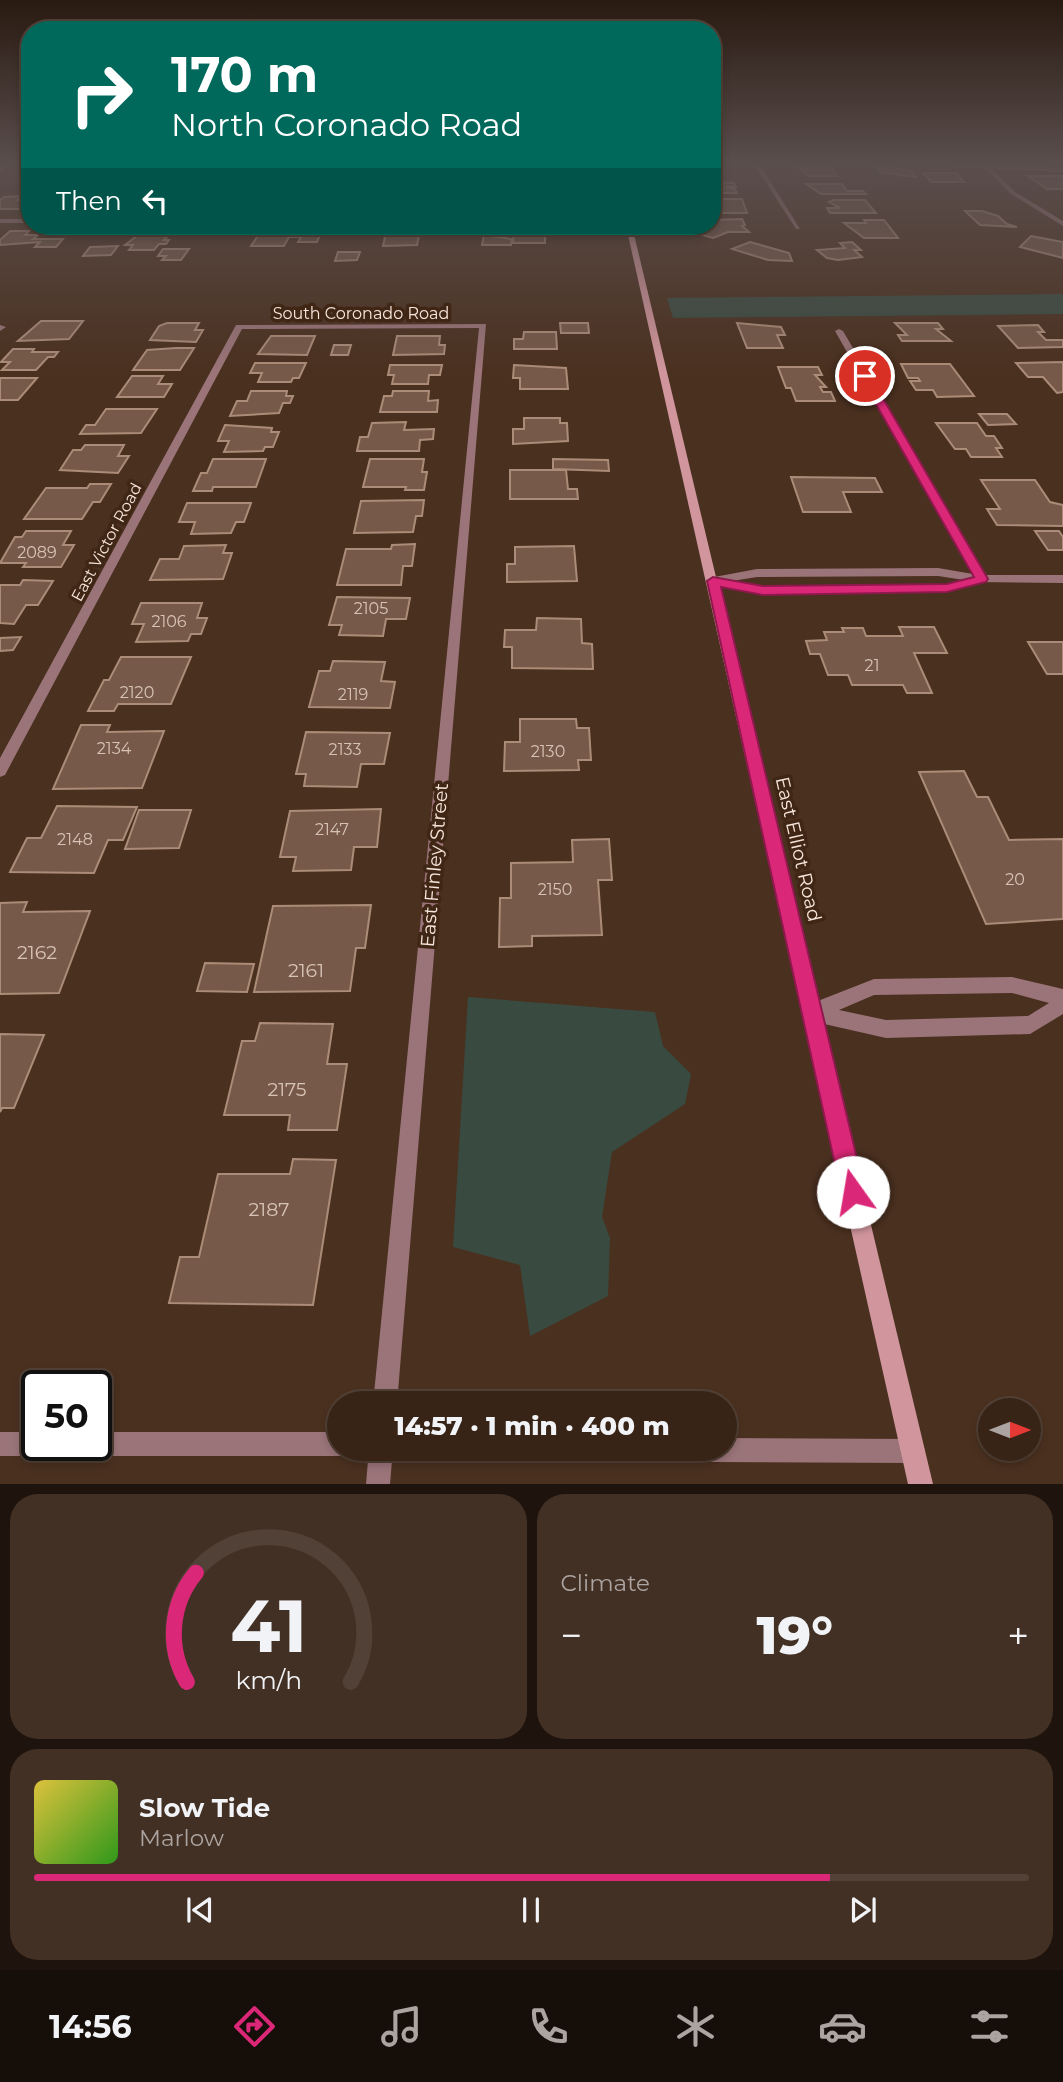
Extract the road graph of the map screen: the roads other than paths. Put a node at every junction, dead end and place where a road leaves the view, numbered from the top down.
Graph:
1 (631, 235) edge
2 (483, 326) joint
3 (239, 327) joint
4 (839, 331) dead end
5 (982, 579) junction
6 (1063, 579) edge
7 (713, 581) junction
8 (0, 771) edge
9 (1063, 998) edge
10 (1063, 1004) edge
11 (811, 1012) junction
12 (386, 1391) edge
13 (0, 1444) edge
14 (21, 1444) edge
15 (112, 1444) edge
16 (327, 1444) edge
17 (737, 1450) edge
18 (913, 1451) junction
19 (380, 1461) edge
20 (378, 1483) edge
21 (921, 1483) edge

1 - 7 main road, East Elliot Road
2 - 3 street, South Coronado Road
2 - 12 street, East Finley Street
3 - 8 street, East Victor Road
4 - 5 street
5 - 6 street
5 - 7 street
7 - 11 main road, East Elliot Road
9 - 11 street
10 - 11 street
11 - 18 main road, East Elliot Road
13 - 14 street
15 - 16 street
17 - 18 street
18 - 21 main road, East Elliot Road
19 - 20 street

